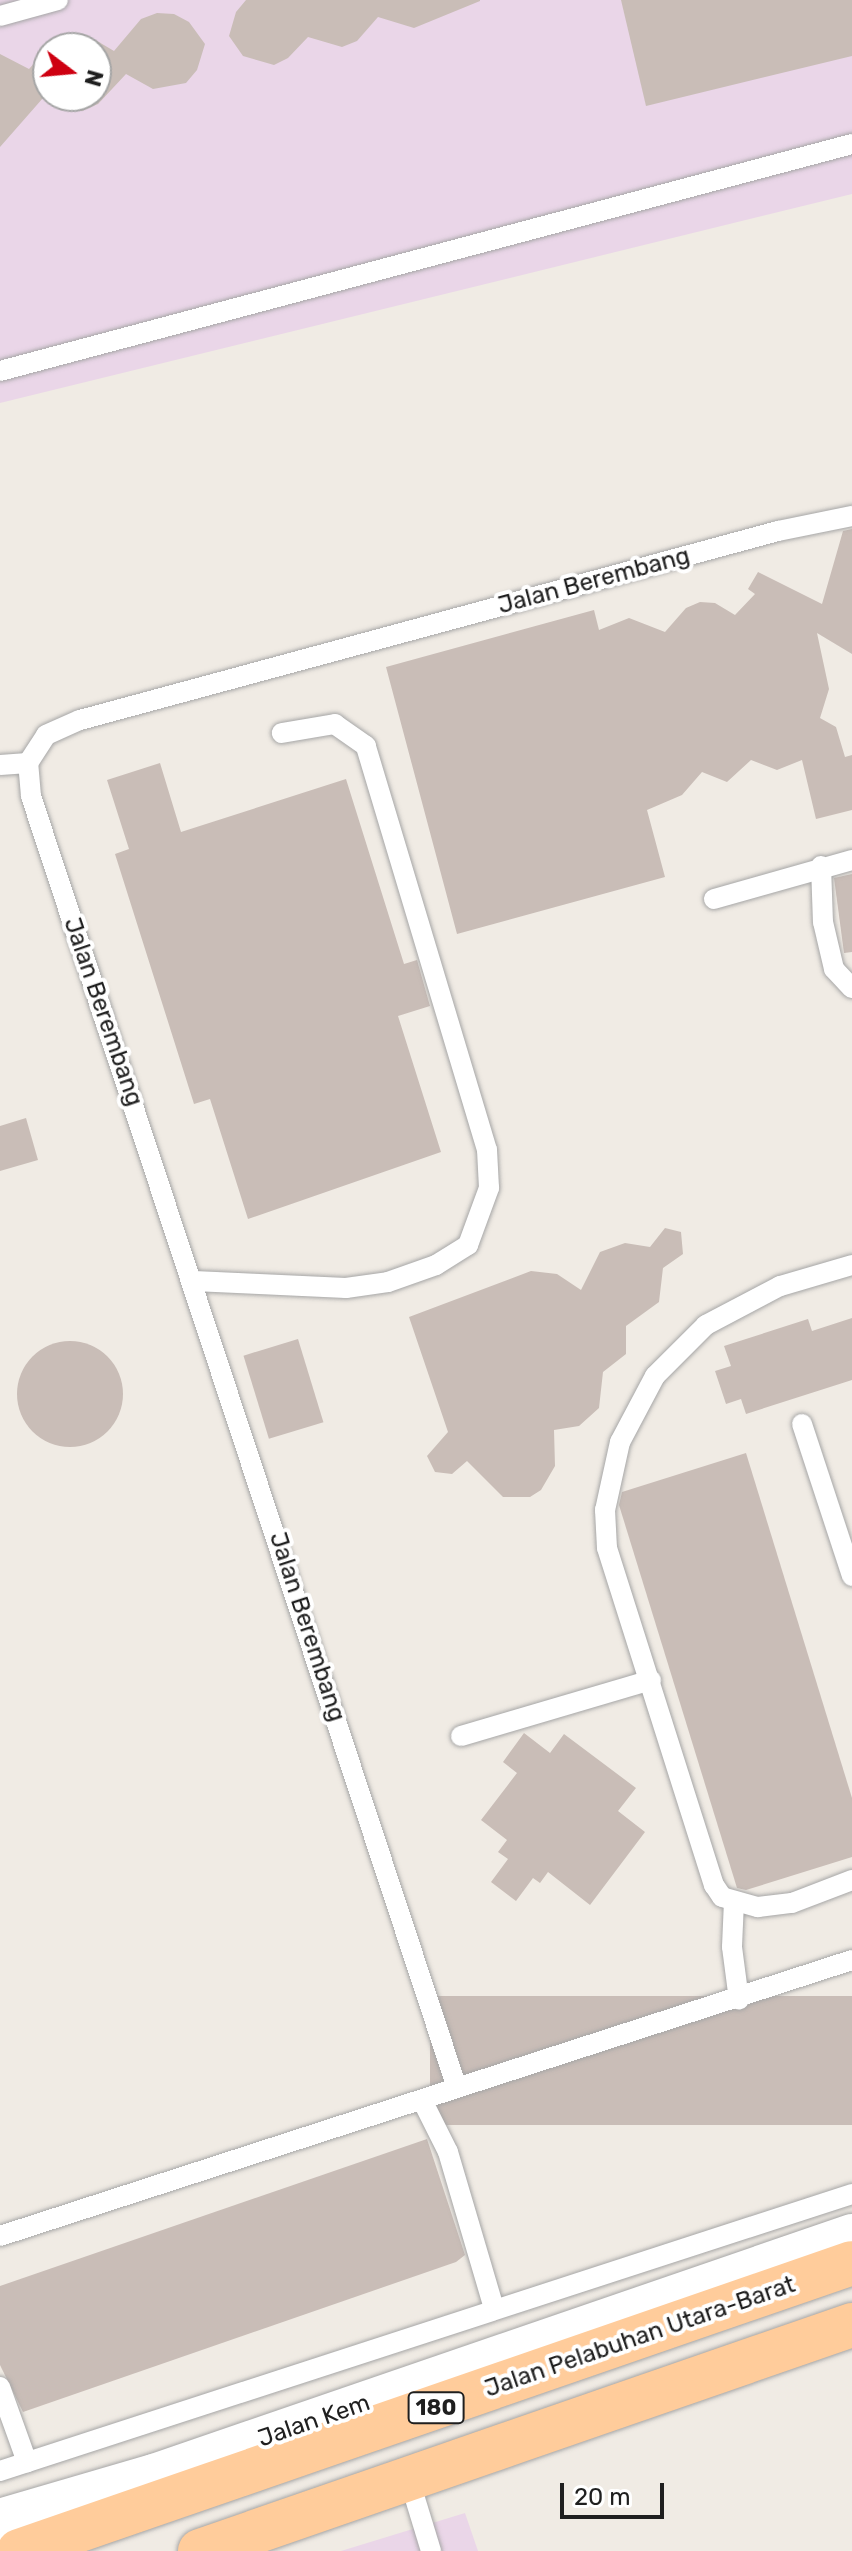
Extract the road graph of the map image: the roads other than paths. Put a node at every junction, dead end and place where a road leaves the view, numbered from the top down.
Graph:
1 (58, 0) edge
2 (0, 16) edge
3 (852, 144) edge
4 (0, 371) edge
5 (852, 516) edge
6 (282, 733) dead end
7 (28, 763) junction
8 (0, 765) edge
9 (852, 860) edge
10 (821, 866) junction
11 (714, 899) dead end
12 (852, 988) edge
13 (852, 1265) edge
14 (194, 1281) junction
15 (802, 1424) dead end
16 (852, 1576) edge
17 (651, 1680) junction
18 (461, 1736) dead end
19 (852, 1880) edge
20 (734, 1901) junction
21 (852, 1960) edge
22 (739, 2000) junction
23 (456, 2085) junction
24 (422, 2100) junction
25 (852, 2194) edge
26 (0, 2236) edge
27 (852, 2236) edge
28 (852, 2263) edge
29 (494, 2308) junction
30 (852, 2325) edge
31 (852, 2344) edge
32 (0, 2387) edge
33 (27, 2462) junction
34 (0, 2471) edge
35 (413, 2492) junction
36 (0, 2521) edge
37 (19, 2551) edge
38 (200, 2551) edge
39 (245, 2551) edge
40 (431, 2551) edge

1 - 2 lane
3 - 4 lane
5 - 7 lane, Jalan Berembang
6 - 14 lane
7 - 8 lane
7 - 14 lane, Jalan Berembang
9 - 10 lane
10 - 11 lane
10 - 12 lane
13 - 17 lane
14 - 23 lane, Jalan Berembang
15 - 16 lane
17 - 18 lane
17 - 20 lane
19 - 20 lane
20 - 22 lane
21 - 22 lane
22 - 23 lane
23 - 24 lane
24 - 26 lane
24 - 29 lane
25 - 29 lane
27 - 36 street, Jalan Kem
28 - 37 main road, Jalan Pelabuhan Utara-Barat / 180
29 - 33 lane
30 - 38 main road, 180
31 - 35 street
32 - 33 lane
33 - 34 lane
35 - 39 street
35 - 40 lane

